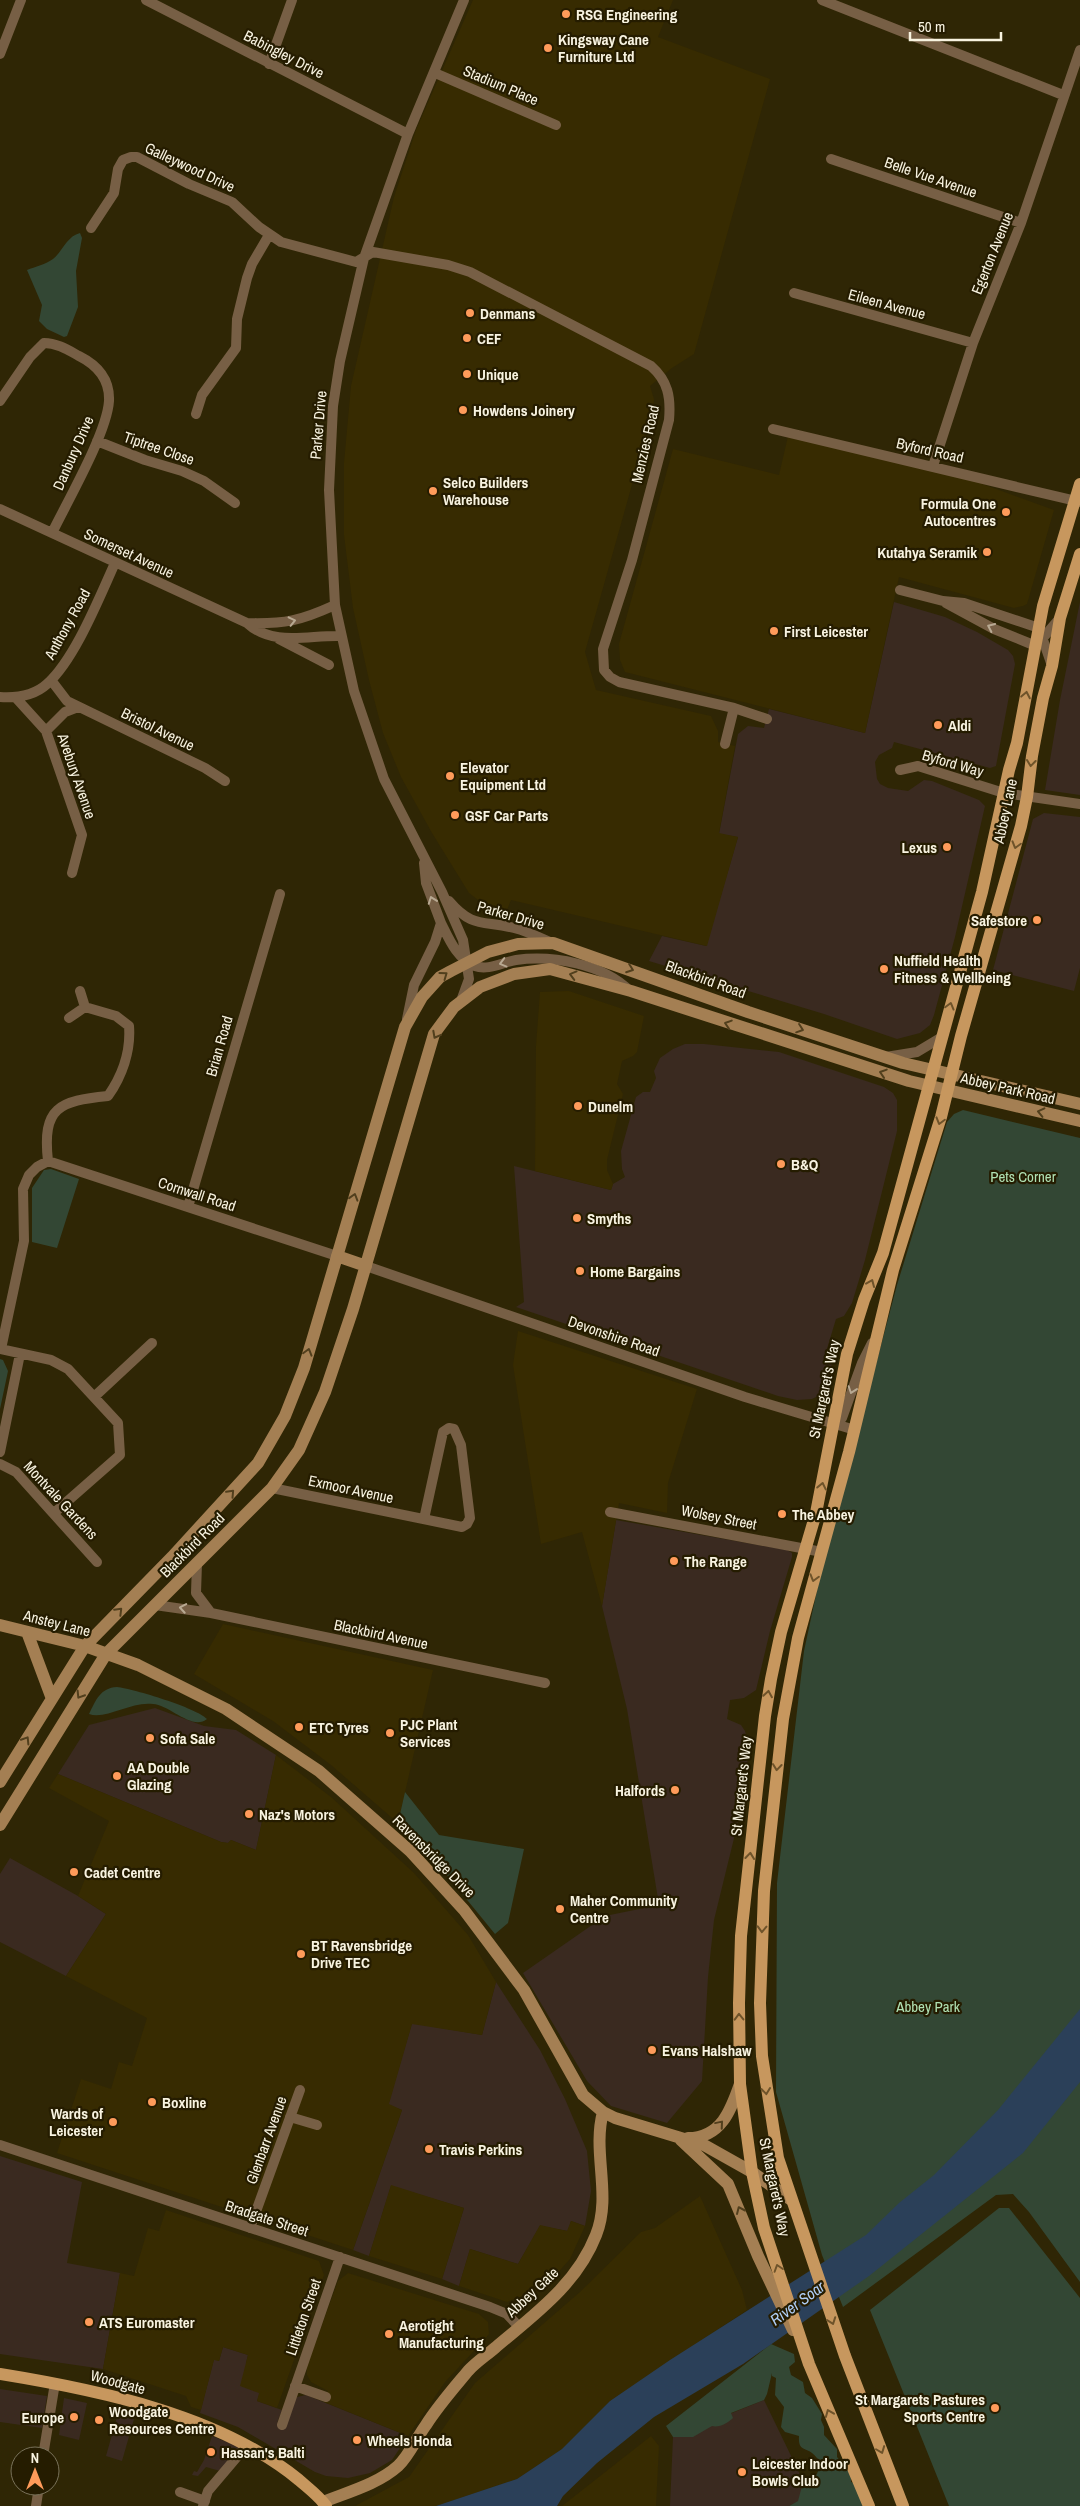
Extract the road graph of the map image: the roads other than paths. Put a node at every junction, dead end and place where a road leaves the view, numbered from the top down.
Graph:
1 (21, 0) edge
2 (146, 0) edge
3 (292, 0) edge
4 (464, 0) edge
5 (822, 0) edge
6 (1080, 50) edge
7 (0, 54) edge
8 (269, 64) junction
9 (435, 73) junction
10 (1063, 95) junction
11 (556, 125) dead end
12 (408, 134) junction
13 (831, 160) dead end
14 (1021, 223) junction
15 (91, 228) dead end
16 (269, 235) junction
17 (364, 258) junction
18 (794, 294) dead end
19 (973, 343) junction
20 (0, 401) edge
21 (196, 414) dead end
22 (773, 429) dead end
23 (97, 441) junction
24 (934, 466) junction
25 (1080, 484) edge
26 (235, 503) dead end
27 (1078, 503) edge
28 (0, 509) edge
29 (1080, 517) edge
30 (52, 534) junction
31 (1080, 554) edge
32 (1057, 562) junction
33 (115, 563) junction
34 (900, 590) dead end
35 (943, 601) junction
36 (335, 605) junction
37 (1060, 618) junction
38 (247, 623) junction
39 (340, 636) junction
40 (1039, 637) junction
41 (277, 638) junction
42 (329, 666) dead end
43 (1052, 666) junction
44 (50, 680) junction
45 (0, 697) edge
46 (16, 698) junction
47 (78, 707) junction
48 (734, 708) junction
49 (767, 719) dead end
50 (46, 731) junction
51 (725, 744) dead end
52 (900, 770) dead end
53 (225, 781) dead end
54 (1004, 793) junction
55 (1028, 797) junction
56 (1080, 804) edge
57 (423, 857) junction
58 (72, 874) dead end
59 (442, 892) junction
60 (280, 894) dead end
61 (441, 923) junction
62 (553, 943) junction
63 (467, 962) junction
64 (80, 991) dead end
65 (631, 991) junction
66 (709, 998) junction
67 (461, 1001) junction
68 (85, 1007) junction
69 (702, 1015) junction
70 (69, 1018) dead end
71 (405, 1028) junction
72 (942, 1037) junction
73 (886, 1057) junction
74 (934, 1070) junction
75 (952, 1074) junction
76 (930, 1087) junction
77 (947, 1091) junction
78 (1080, 1104) edge
79 (1080, 1120) edge
80 (48, 1161) junction
81 (188, 1206) junction
82 (337, 1256) junction
83 (366, 1266) junction
84 (880, 1330) junction
85 (152, 1343) dead end
86 (1, 1349) edge
87 (20, 1354) junction
88 (94, 1397) junction
89 (832, 1422) junction
90 (855, 1430) junction
91 (0, 1452) edge
92 (0, 1464) edge
93 (272, 1488) junction
94 (610, 1512) dead end
95 (54, 1513) junction
96 (424, 1519) junction
97 (807, 1549) junction
98 (822, 1552) junction
99 (97, 1562) dead end
100 (197, 1563) junction
101 (155, 1605) junction
102 (211, 1613) junction
103 (0, 1626) edge
104 (27, 1632) junction
105 (85, 1646) junction
106 (106, 1654) junction
107 (545, 1683) dead end
108 (52, 1699) junction
109 (0, 1782) edge
110 (0, 1825) edge
111 (740, 2084) junction
112 (300, 2090) dead end
113 (603, 2112) junction
114 (290, 2116) junction
115 (317, 2125) dead end
116 (678, 2137) junction
117 (0, 2145) edge
118 (752, 2172) junction
119 (790, 2199) junction
120 (250, 2228) junction
121 (340, 2258) junction
122 (519, 2327) junction
123 (809, 2364) junction
124 (0, 2374) edge
125 (55, 2383) junction
126 (295, 2386) junction
127 (326, 2397) dead end
128 (282, 2425) dead end
129 (247, 2445) junction
130 (45, 2446) edge
131 (180, 2492) dead end
132 (204, 2503) edge
133 (325, 2504) edge
134 (869, 2506) edge
135 (903, 2506) edge

1 - 7 street
2 - 8 street, Babingley Drive
3 - 8 street
4 - 9 street, Parker Drive
5 - 10 street
6 - 10 street, Egerton Avenue
8 - 12 street, Babingley Drive
9 - 11 street, Stadium Place
9 - 12 street, Parker Drive
10 - 14 street, Egerton Avenue
12 - 17 street, Parker Drive
13 - 14 street, Belle Vue Avenue
14 - 19 street, Egerton Avenue
15 - 16 street, Galleywood Drive
16 - 17 street, Galleywood Drive
16 - 21 street
17 - 36 street, Parker Drive
17 - 48 street, Menzies Road
18 - 19 street, Eileen Avenue
19 - 24 street, Egerton Avenue
20 - 23 street, Danbury Drive
22 - 24 street, Byford Road
23 - 26 street, Tiptree Close
23 - 30 street, Danbury Drive
24 - 27 street, Byford Road
25 - 27 main road, Abbey Lane
27 - 32 main road, Abbey Lane
28 - 30 street, Somerset Avenue
29 - 32 main road, Abbey Lane
30 - 33 street, Somerset Avenue
31 - 37 main road, Abbey Lane
32 - 40 main road, Abbey Lane
33 - 38 street, Somerset Avenue
33 - 44 street, Anthony Road
34 - 35 street
35 - 40 street
40 -> 35 street
38 -> 36 street, Somerset Avenue
36 - 39 street, Parker Drive
37 - 40 street
37 - 43 main road, Abbey Lane
38 - 41 street, Somerset Avenue
39 - 41 street, Somerset Avenue
39 - 57 street, Parker Drive
40 - 43 street
54 -> 40 main road, Abbey Lane
41 - 42 street, Somerset Avenue
43 -> 55 main road, Abbey Lane
44 - 46 street, Anthony Road
44 - 47 street, Bristol Avenue
45 - 46 street
46 - 50 street, Avebury Avenue
47 - 50 street
47 - 53 street, Bristol Avenue
48 - 49 street, Menzies Road
48 - 51 street
50 - 58 street, Avebury Avenue
52 - 54 street, Byford Way
54 - 55 street, Byford Way
72 -> 54 main road, Abbey Lane
55 - 56 street, Byford Way
55 -> 75 main road, Abbey Lane
57 - 59 street, Parker Drive
61 -> 57 street, Parker Drive
59 - 62 street, Parker Drive
59 - 63 street, Parker Drive
60 - 81 street, Brian Road
61 - 63 street, Parker Drive
61 - 71 street
62 - 63 street, Blackbird Road
62 -> 66 street, Blackbird Road
65 -> 63 street, Blackbird Road
63 - 67 street, Parker Drive
71 -> 63 street, Blackbird Road
64 - 68 street
65 -> 67 street, Blackbird Road
65 - 69 street, Blackbird Road
66 - 69 street
66 -> 73 street, Blackbird Road
67 -> 83 street, Blackbird Road
68 - 70 street
68 - 80 street
76 -> 69 street, Blackbird Road
82 -> 71 street, Blackbird Road
72 - 73 street
72 - 74 main road, Abbey Lane
73 - 74 street, Blackbird Road
74 - 75 street, Abbey Park Road
74 - 76 main road, St Margaret's Way
75 - 77 main road, St Margaret's Way
75 - 78 street, Abbey Park Road
76 - 77 street, Abbey Park Road
89 -> 76 main road, St Margaret's Way
79 -> 77 street, Abbey Park Road
77 -> 84 main road, St Margaret's Way
80 - 81 street, Cornwall Road
80 - 86 street
81 - 82 street, Cornwall Road
82 - 83 street
105 -> 82 street, Blackbird Road
83 - 89 street, Devonshire Road
83 - 93 street, Blackbird Road
84 -> 89 street
84 - 90 main road, St Margaret's Way
85 - 88 street
86 - 87 street
87 - 88 street
87 - 91 street
88 - 95 street
89 - 90 street, Devonshire Road
97 -> 89 main road, St Margaret's Way
90 - 98 main road, St Margaret's Way
92 - 95 street, Montvale Gardens
93 - 96 street, Exmoor Avenue
93 - 100 street, Blackbird Road
94 - 97 street, Wolsey Street
95 - 99 street, Montvale Gardens
96 - 96 street, Exmoor Avenue
97 - 98 street, Wolsey Street
111 -> 97 main road, St Margaret's Way
98 -> 119 main road, St Margaret's Way
100 - 101 street, Blackbird Road
100 - 102 street
102 -> 101 street, Blackbird Avenue
101 - 106 street, Blackbird Road
102 - 107 street, Blackbird Avenue
103 - 104 street, Anstey Lane
104 - 105 street, Anstey Lane
104 - 108 street
105 - 106 street, Anstey Lane
105 - 108 street, Blackbird Road
106 -> 110 street, Blackbird Road
106 - 113 street, Ravensbridge Drive
109 -> 108 street, Blackbird Road
116 -> 111 street, Ravensbridge Drive
111 - 118 main road, St Margaret's Way
112 - 114 street, Glenbarr Avenue
113 - 116 street, Ravensbridge Drive
113 - 122 street, Abbey Gate
114 - 115 street
114 - 120 street, Glenbarr Avenue
116 - 118 street, Ravensbridge Drive
123 -> 116 street, Ravensbridge Drive
117 - 120 street, Bradgate Street
118 - 119 street, Ravensbridge Drive
123 -> 118 main road, St Margaret's Way
119 -> 135 main road, St Margaret's Way
120 - 121 street, Bradgate Street
121 - 122 street, Bradgate Street
121 - 126 street, Littleton Street
122 - 133 street, Abbey Gate
134 -> 123 main road, St Margaret's Way
124 - 125 main road, Woodgate
125 - 129 main road, Woodgate
125 - 130 street
126 - 127 street
126 - 128 street, Littleton Street
129 - 132 street
129 - 133 main road, Woodgate
131 - 132 street

